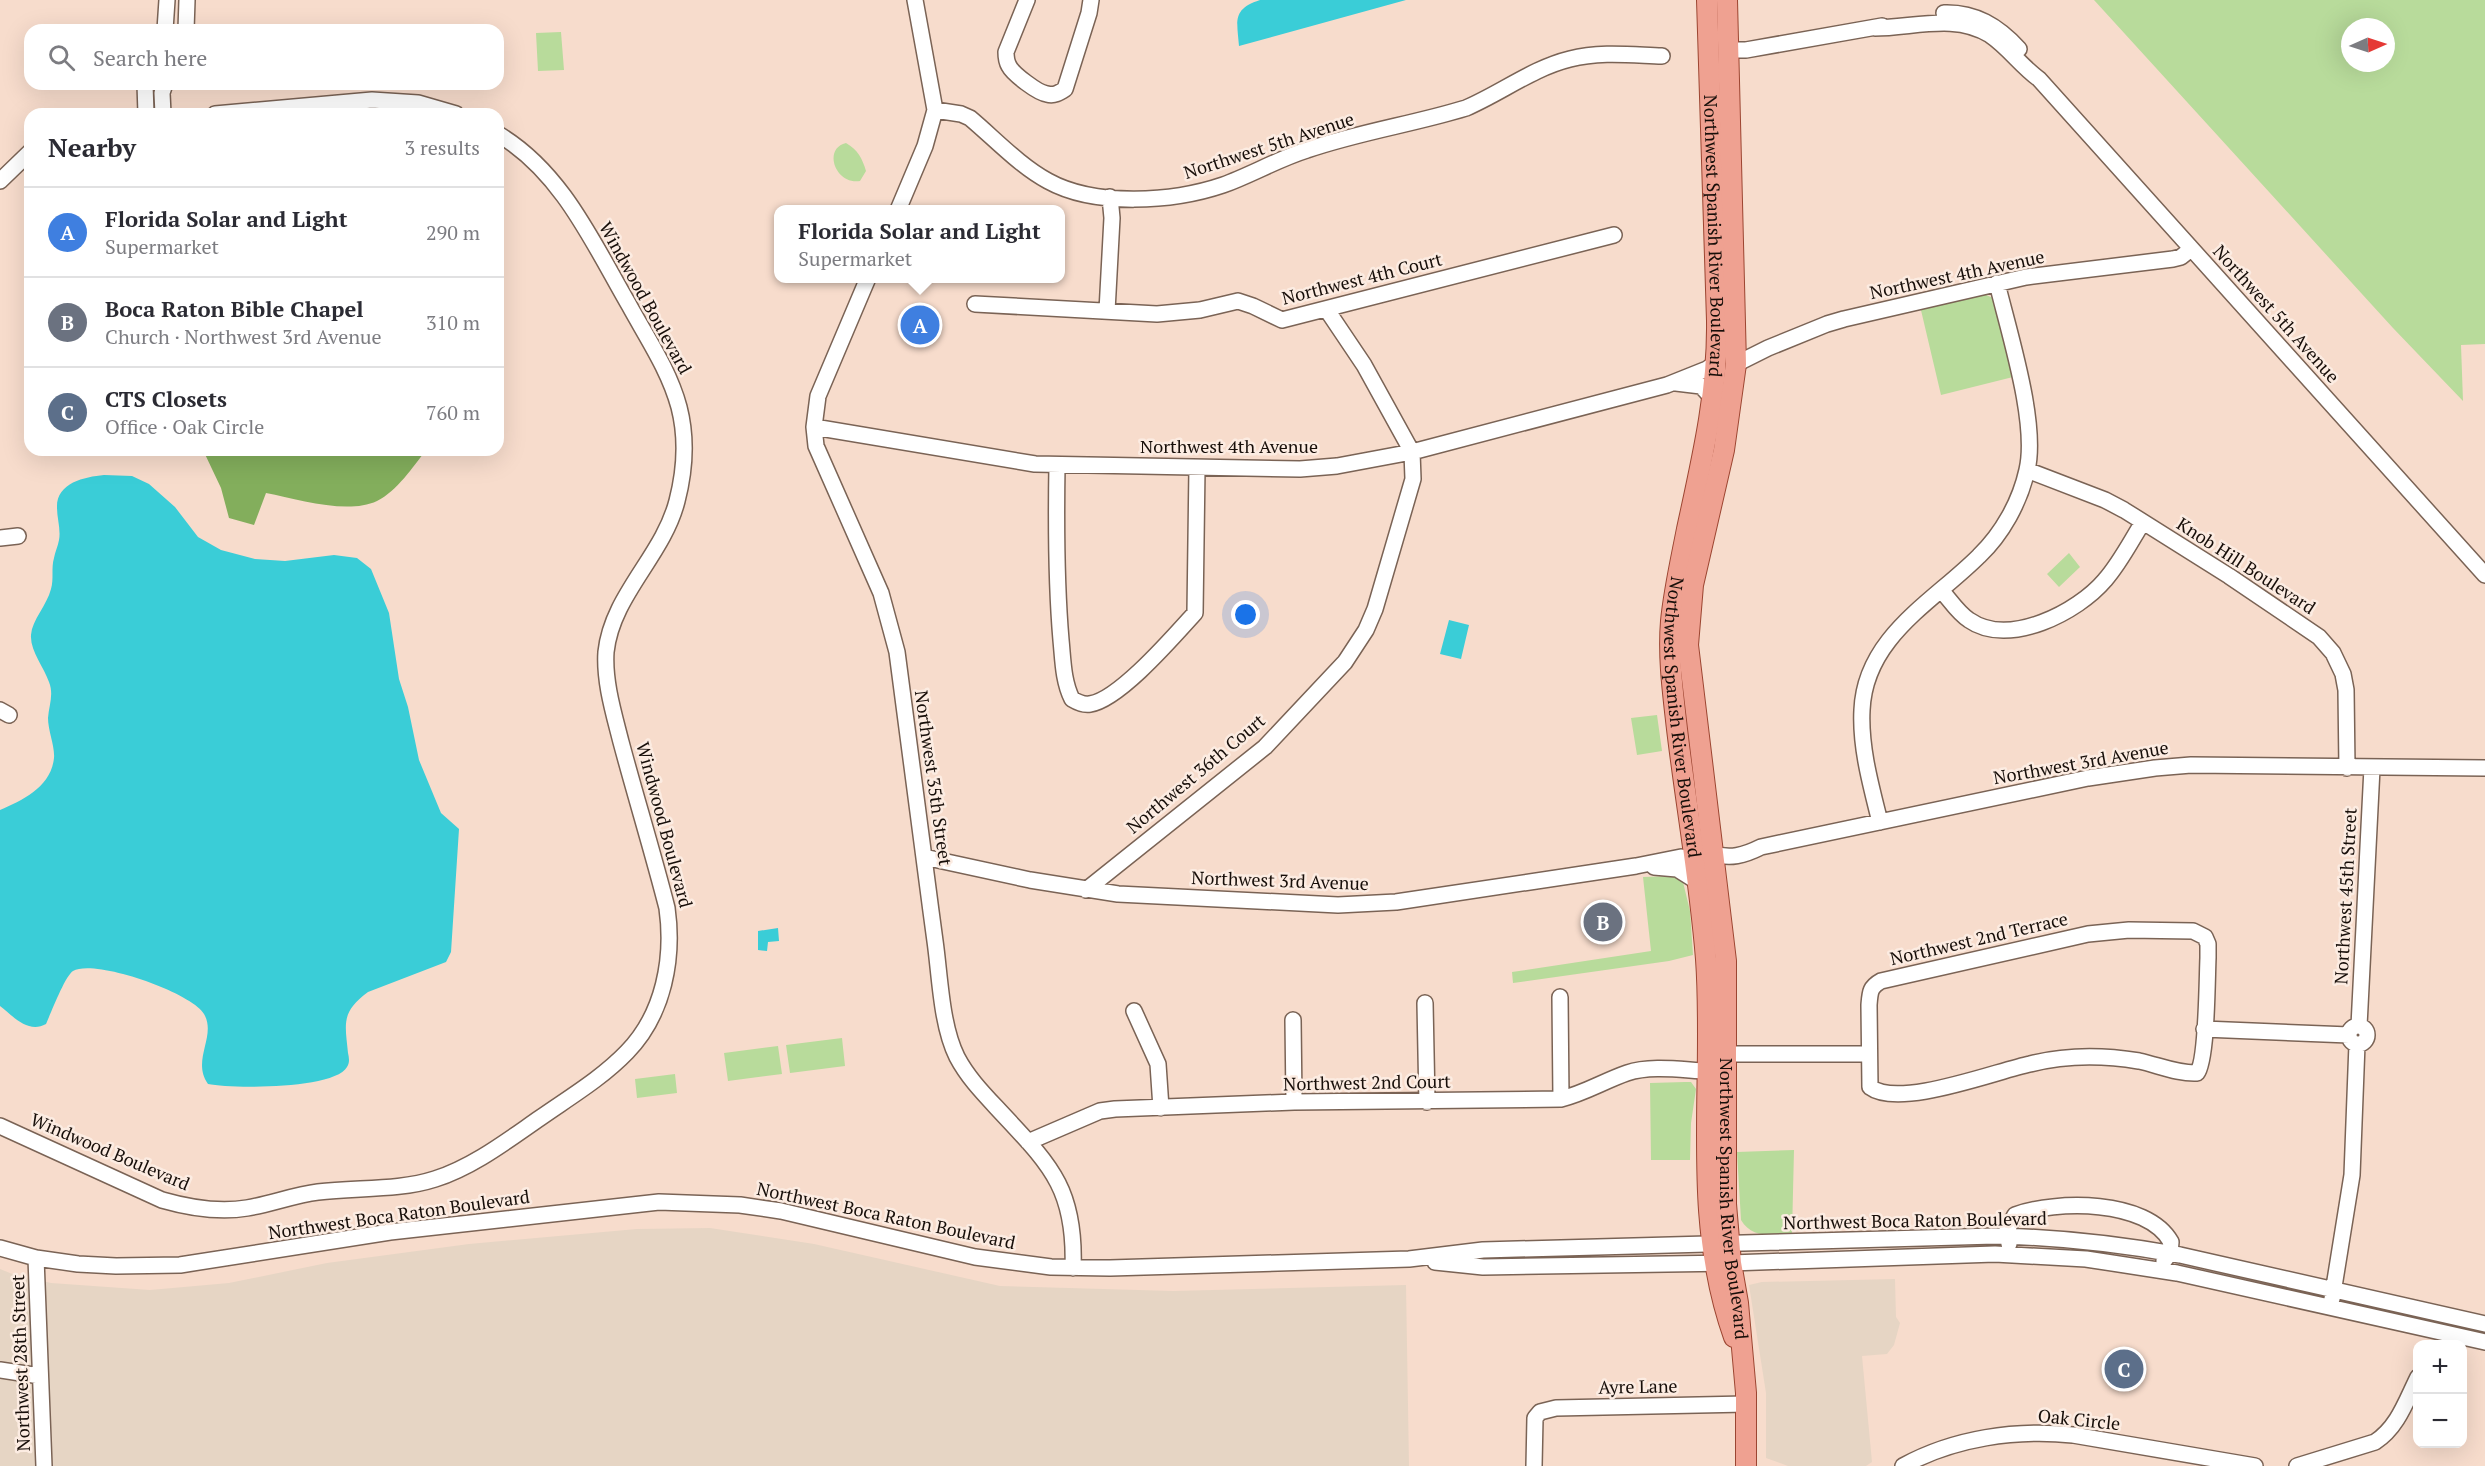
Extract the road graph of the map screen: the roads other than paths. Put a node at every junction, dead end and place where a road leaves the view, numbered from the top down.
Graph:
1 (167, 0) edge
2 (188, 0) edge
3 (915, 0) edge
4 (1027, 0) edge
5 (1091, 0) edge
6 (1707, 0) edge
7 (1717, 0) edge
8 (1727, 0) edge
9 (166, 24) edge
10 (186, 24) edge
11 (1729, 50) junction
12 (1662, 56) dead end
13 (145, 90) edge
14 (163, 90) edge
15 (146, 108) edge
16 (163, 108) edge
17 (282, 108) edge
18 (435, 108) edge
19 (935, 110) junction
20 (504, 139) edge
21 (24, 158) edge
22 (0, 182) edge
23 (1110, 197) junction
24 (900, 205) edge
25 (1614, 235) dead end
26 (2191, 249) junction
27 (866, 283) edge
28 (1997, 284) junction
29 (975, 304) dead end
30 (1327, 310) junction
31 (1107, 311) junction
32 (1737, 335) junction
33 (1768, 348) junction
34 (1726, 363) junction
35 (1673, 383) junction
36 (1713, 399) junction
37 (813, 427) junction
38 (1412, 452) junction
39 (1057, 465) junction
40 (1197, 468) junction
41 (2028, 470) junction
42 (2143, 522) junction
43 (18, 536) dead end
44 (0, 538) edge
45 (2485, 575) edge
46 (1941, 590) junction
47 (1670, 640) junction
48 (1698, 735) junction
49 (1680, 750) junction
50 (2347, 768) junction
51 (2372, 768) junction
52 (2485, 768) edge
53 (1880, 822) junction
54 (1712, 847) junction
55 (924, 856) junction
56 (1695, 871) junction
57 (1086, 890) junction
58 (1726, 965) junction
59 (1560, 997) dead end
60 (1425, 1003) dead end
61 (1134, 1011) dead end
62 (1293, 1020) dead end
63 (2204, 1029) junction
64 (2355, 1035) junction
65 (1726, 1054) junction
66 (1869, 1054) junction
67 (1707, 1071) junction
68 (1561, 1099) junction
69 (1294, 1102) junction
70 (1427, 1102) junction
71 (1161, 1108) junction
72 (0, 1126) edge
73 (1028, 1142) junction
74 (2006, 1236) junction
75 (0, 1248) edge
76 (2170, 1253) junction
77 (1721, 1254) junction
78 (2019, 1255) junction
79 (36, 1258) junction
80 (1072, 1268) junction
81 (2151, 1268) junction
82 (2334, 1289) junction
83 (2331, 1308) junction
84 (2442, 1314) junction
85 (2485, 1323) edge
86 (2436, 1338) edge
87 (2485, 1342) edge
88 (0, 1370) edge
89 (40, 1376) junction
90 (2413, 1387) edge
91 (1746, 1404) junction
92 (2175, 1459) edge
93 (44, 1466) edge
94 (1534, 1466) edge
95 (1746, 1466) edge
96 (1903, 1466) edge
97 (2255, 1466) edge
98 (2297, 1466) edge

1 - 9 street
2 - 10 street
3 - 19 street
4 - 5 street
6 - 34 main road, Northwest Spanish River Boulevard
7 - 11 main road
8 - 11 main road, Northwest Spanish River Boulevard
11 - 26 street, Northwest 5th Avenue
11 - 32 main road, Northwest Spanish River Boulevard
12 - 23 street, Northwest 5th Avenue
13 - 15 street
14 - 16 street
17 - 18 street
19 - 23 street, Northwest 5th Avenue
19 - 24 street
20 - 72 street, Windwood Boulevard
21 - 22 street
23 - 31 street
25 - 30 street, Northwest 4th Court
26 - 28 street, Northwest 4th Avenue
26 - 45 street, Northwest 5th Avenue
27 - 37 street, Northwest 35th Street
28 - 33 street, Northwest 4th Avenue
28 - 41 street
29 - 31 street, Northwest 4th Court
30 - 31 street, Northwest 4th Court
30 - 38 street
32 - 33 street
32 - 34 main road, Northwest Spanish River Boulevard
33 - 34 street, Northwest 4th Avenue
34 - 35 street, Northwest 4th Avenue
34 - 36 main road, Northwest Spanish River Boulevard
34 - 48 main road, Northwest Spanish River Boulevard
35 - 36 street, Northwest 4th Avenue
35 - 38 street, Northwest 4th Avenue
36 - 47 main road, Northwest Spanish River Boulevard
37 - 39 street, Northwest 4th Avenue
37 - 55 street, Northwest 35th Street
38 - 40 street, Northwest 4th Avenue
38 - 57 street, Northwest 36th Court
39 - 40 street, Northwest 4th Avenue
39 - 40 street
41 - 42 street, Knob Hill Boulevard
41 - 46 street
42 - 46 street
42 - 50 street, Knob Hill Boulevard
43 - 44 street
46 - 53 street
47 - 48 main road
47 - 49 main road, Northwest Spanish River Boulevard
48 - 54 main road, Northwest Spanish River Boulevard
49 - 54 main road
49 - 56 main road, Northwest Spanish River Boulevard
50 - 51 street, Northwest 3rd Avenue
50 - 53 street, Northwest 3rd Avenue
51 - 52 street, Northwest 3rd Avenue
51 - 64 street, Northwest 45th Street
53 - 54 street, Northwest 3rd Avenue
54 - 58 main road, Northwest Spanish River Boulevard
55 - 57 street, Northwest 3rd Avenue
55 - 73 street, Northwest 35th Street
56 - 57 street, Northwest 3rd Avenue
56 - 58 main road
56 - 67 main road, Northwest Spanish River Boulevard
58 - 65 main road, Northwest Spanish River Boulevard
59 - 68 street
60 - 70 street
61 - 71 street
62 - 69 street
63 - 64 street
63 - 66 street, Northwest 2nd Terrace
63 - 66 street, Northwest 2nd Terrace
64 - 82 street, Northwest 45th Street
65 - 66 street
65 - 77 main road, Northwest Spanish River Boulevard
67 - 68 street, Northwest 2nd Court
67 - 77 main road, Northwest Spanish River Boulevard
68 - 70 street, Northwest 2nd Court
69 - 70 street, Northwest 2nd Court
69 - 71 street, Northwest 2nd Court
71 - 73 street, Northwest 2nd Court
73 - 80 street, Northwest 35th Street
74 - 76 street, Northwest Boca Raton Boulevard
74 - 76 street
74 - 77 street, Northwest Boca Raton Boulevard
74 - 78 street
75 - 79 street, Northwest Boca Raton Boulevard
76 - 81 street
76 - 82 street, Northwest Boca Raton Boulevard
77 - 78 street, Northwest Boca Raton Boulevard
77 - 80 street, Northwest Boca Raton Boulevard
77 - 91 main road, Northwest Spanish River Boulevard
78 - 81 street, Northwest Boca Raton Boulevard
79 - 80 street, Northwest Boca Raton Boulevard
79 - 89 street, Northwest 28th Street
81 - 83 street, Northwest Boca Raton Boulevard
82 - 83 street, Northwest 45th Street
82 - 84 street, Northwest Boca Raton Boulevard
83 - 86 street, Northwest Boca Raton Boulevard
84 - 85 street, Northwest Boca Raton Boulevard
84 - 86 street
86 - 87 street, Northwest Boca Raton Boulevard
88 - 89 street
89 - 93 street, Northwest 28th Street
90 - 98 street
91 - 94 street, Ayre Lane
91 - 95 main road, Northwest Spanish River Boulevard
92 - 96 street, Oak Circle
92 - 97 street, Oak Circle

